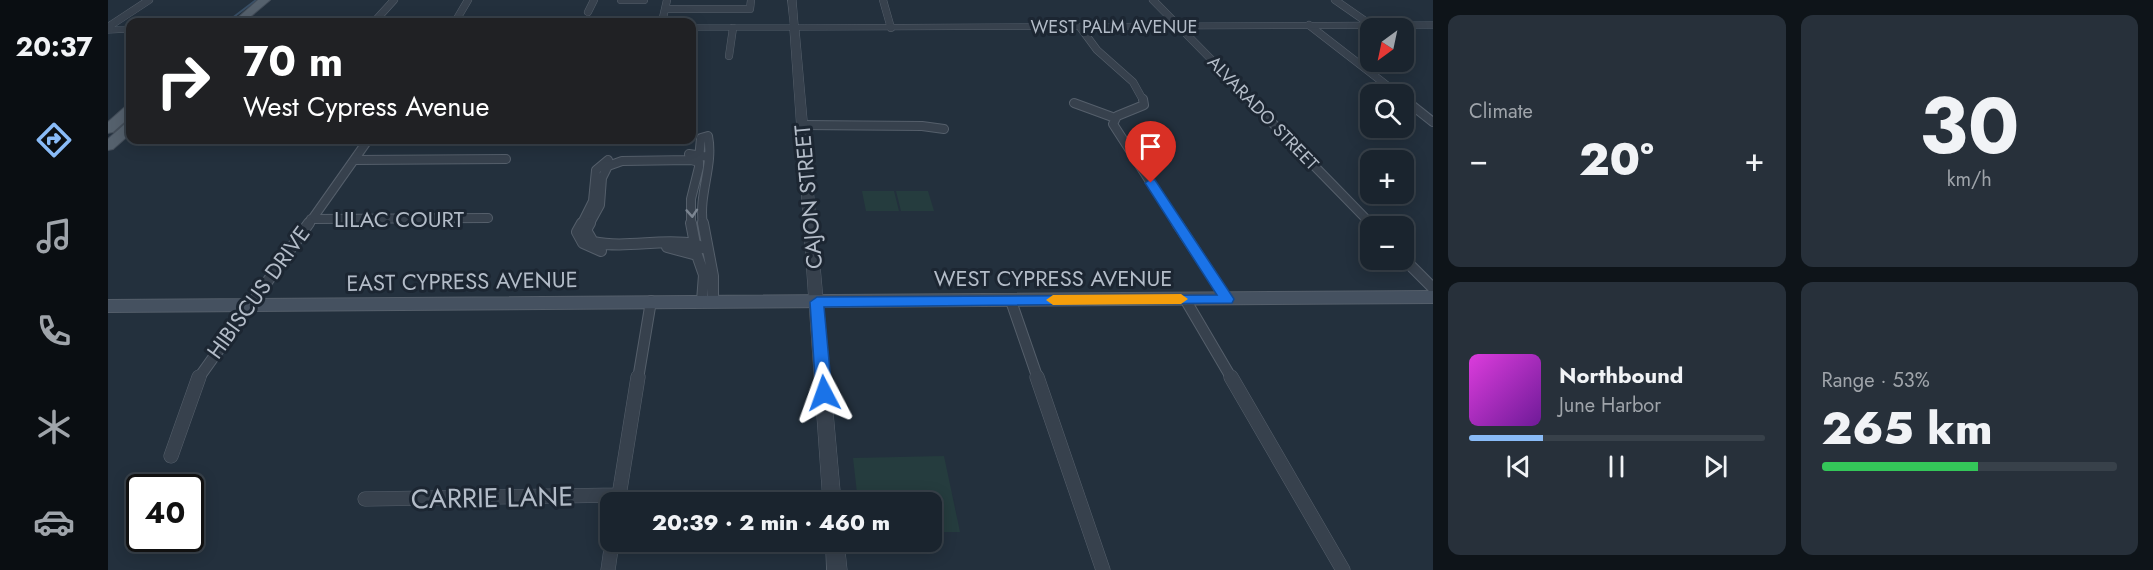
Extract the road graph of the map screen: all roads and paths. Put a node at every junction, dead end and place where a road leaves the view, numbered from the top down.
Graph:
1 (149, 0) edge
2 (265, 0) edge
3 (279, 0) edge
4 (394, 0) edge
5 (468, 0) edge
6 (594, 0) edge
7 (621, 0) edge
8 (644, 0) edge
9 (667, 0) edge
10 (751, 0) edge
11 (792, 0) edge
12 (883, 0) edge
13 (1154, 0) edge
14 (1335, 0) edge
15 (666, 9) junction
16 (588, 12) dead end
17 (243, 18) edge
18 (259, 18) edge
19 (378, 18) edge
20 (457, 18) edge
21 (663, 18) edge
22 (1362, 18) edge
23 (1360, 24) edge
24 (1309, 25) junction
25 (1414, 25) edge
26 (1433, 25) edge
27 (1178, 26) junction
28 (1080, 27) junction
29 (696, 28) edge
30 (733, 28) junction
31 (794, 28) junction
32 (891, 28) junction
33 (108, 29) edge
34 (126, 30) edge
35 (729, 56) dead end
36 (1385, 84) edge
37 (1074, 103) dead end
38 (1414, 107) edge
39 (126, 113) edge
40 (1115, 118) junction
41 (1433, 122) edge
42 (802, 125) junction
43 (108, 129) edge
44 (944, 129) dead end
45 (126, 130) edge
46 (365, 144) edge
47 (108, 146) edge
48 (702, 158) junction
49 (506, 159) dead end
50 (354, 160) junction
51 (1363, 216) edge
52 (488, 218) dead end
53 (311, 219) junction
54 (694, 243) junction
55 (708, 250) junction
56 (697, 255) junction
57 (1414, 269) edge
58 (1433, 288) edge
59 (1433, 297) edge
60 (1185, 299) junction
61 (1227, 299) junction
62 (651, 301) junction
63 (707, 301) junction
64 (1011, 301) junction
65 (817, 302) junction
66 (108, 306) edge
67 (249, 306) junction
68 (171, 456) dead end
69 (620, 492) edge
70 (831, 492) edge
71 (600, 499) edge
72 (365, 500) dead end
73 (611, 552) edge
74 (836, 552) edge
75 (608, 570) edge
76 (837, 570) edge
77 (1102, 570) edge
78 (1343, 570) edge

1 - 33 street
2 - 17 main road
3 - 18 main road
4 - 19 street
5 - 20 street
6 - 16 street
7 - 8 street
9 - 15 street
10 - 15 street
11 - 31 street, CAJON STREET
12 - 32 street
13 - 27 street, ALVARADO STREET
14 - 22 street
15 - 21 street
23 - 24 street, WEST PALM AVENUE
24 - 27 street, WEST PALM AVENUE
24 - 36 street
25 - 26 street, WEST PALM AVENUE
27 - 28 street, WEST PALM AVENUE
27 - 51 street, ALVARADO STREET
28 - 32 street, WEST PALM AVENUE
28 - 40 street
29 - 30 street, WEST PALM AVENUE
30 - 31 street, WEST PALM AVENUE
30 - 35 street
31 - 32 street, WEST PALM AVENUE
31 - 42 street, CAJON STREET
33 - 34 street
37 - 40 street
38 - 41 street
39 - 43 main road
40 - 61 street
42 - 44 street
42 - 65 street, CAJON STREET
45 - 47 main road
46 - 50 street, HIBISCUS DRIVE
48 -> 54 street
48 - 54 street
48 - 55 street
48 - 56 street
49 - 50 street
50 - 53 street, HIBISCUS DRIVE
52 - 53 street, LILAC COURT
53 - 67 street, HIBISCUS DRIVE
54 - 55 street
54 - 56 street
55 - 63 street
56 - 63 street
57 - 58 street
59 - 61 main road, WEST CYPRESS AVENUE
60 - 61 main road, WEST CYPRESS AVENUE
60 - 64 main road, WEST CYPRESS AVENUE
60 - 78 street
62 - 63 main road, EAST CYPRESS AVENUE
62 - 67 main road, EAST CYPRESS AVENUE
62 - 69 street
63 - 65 main road, EAST CYPRESS AVENUE
64 - 65 main road, WEST CYPRESS AVENUE
64 - 77 street
65 - 70 street, CAJON STREET
66 - 67 main road, EAST CYPRESS AVENUE
67 - 68 street, HIBISCUS DRIVE
71 - 72 street, CARRIE LANE
73 - 75 street
74 - 76 street

